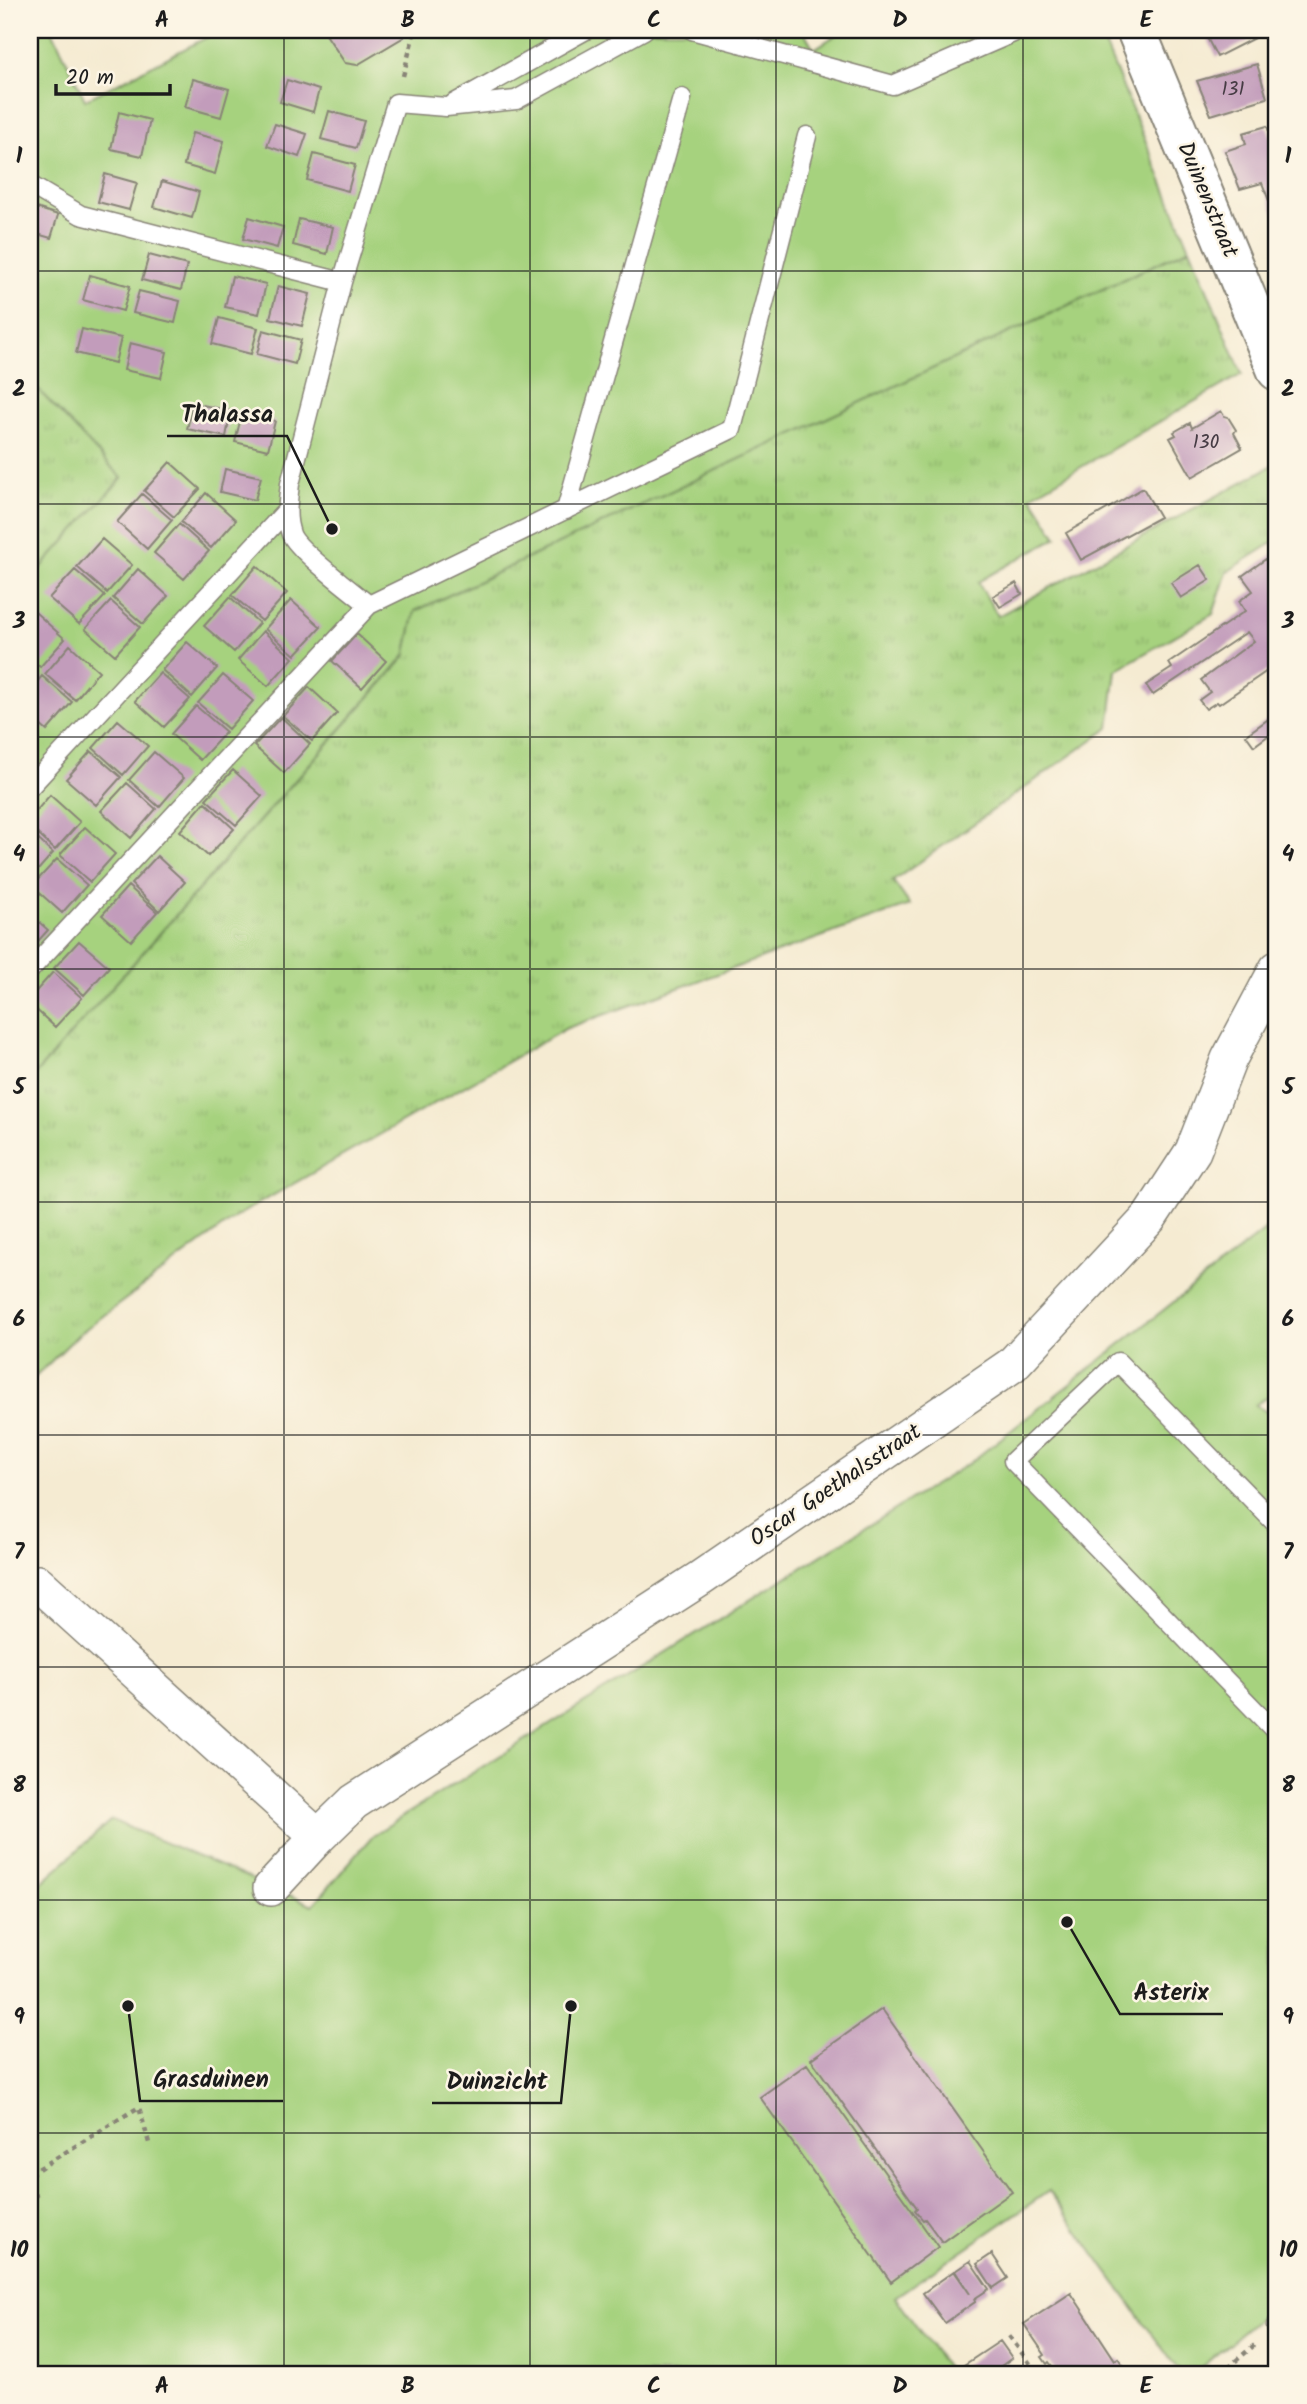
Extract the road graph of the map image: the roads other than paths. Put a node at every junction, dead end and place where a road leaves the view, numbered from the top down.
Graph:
1 (586, 30) edge
2 (644, 30) edge
3 (692, 30) edge
4 (1020, 30) edge
5 (1136, 30) edge
6 (682, 98) dead end
7 (446, 107) junction
8 (807, 136) dead end
9 (30, 185) edge
10 (342, 282) junction
11 (1277, 371) edge
12 (287, 510) junction
13 (566, 510) junction
14 (369, 605) junction
15 (30, 787) edge
16 (1277, 969) edge
17 (30, 970) edge
18 (1277, 1525) edge
19 (30, 1588) edge
20 (1277, 1734) edge
21 (318, 1837) junction
22 (271, 1888) dead end

1 - 7 lane
2 - 7 lane
3 - 4 lane
5 - 11 street, Duinenstraat
6 - 13 lane
7 - 10 lane
8 - 13 lane
9 - 10 lane
10 - 12 lane
12 - 14 lane
12 - 15 lane
13 - 14 lane
14 - 17 lane
16 - 21 street, Oscar Goethalsstraat
18 - 20 lane
19 - 21 street
21 - 22 street, Oscar Goethalsstraat

